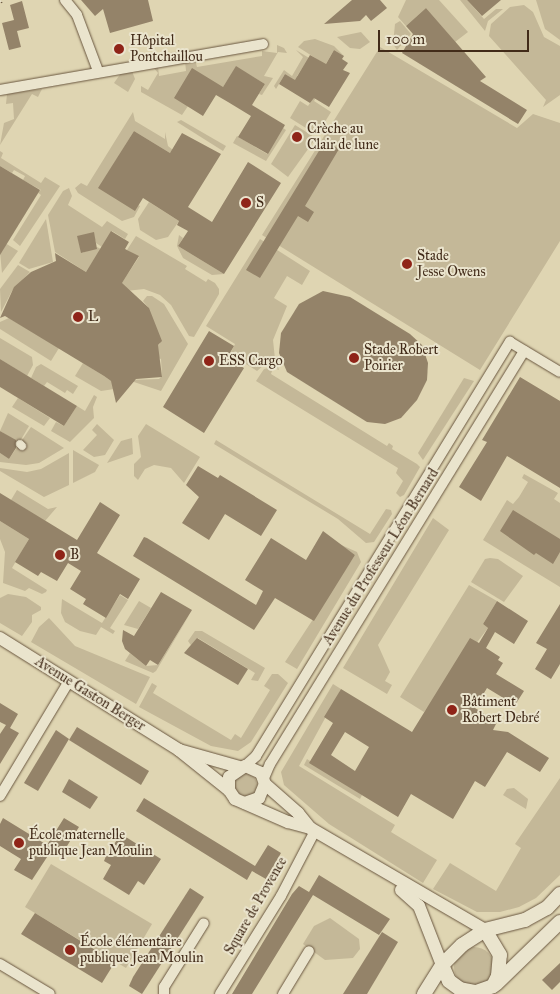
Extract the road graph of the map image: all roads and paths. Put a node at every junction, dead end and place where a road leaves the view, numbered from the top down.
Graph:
1 (65, 0) edge
2 (263, 44) dead end
3 (98, 71) junction
4 (0, 90) edge
5 (524, 351) junction
6 (560, 372) edge
7 (0, 638) edge
8 (69, 681) junction
9 (179, 750) junction
10 (242, 766) junction
11 (264, 781) junction
12 (228, 790) junction
13 (0, 796) edge
14 (245, 803) junction
15 (313, 830) junction
16 (378, 870) junction
17 (560, 894) edge
18 (560, 922) edge
19 (204, 923) dead end
20 (485, 930) junction
21 (309, 951) dead end
22 (0, 964) edge
23 (442, 965) junction
24 (489, 990) edge
25 (50, 994) edge
26 (164, 994) edge
27 (220, 994) edge
28 (284, 994) edge
29 (424, 994) edge

1 - 3 street
2 - 3 street
3 - 4 street
5 - 6 street
5 - 10 street, Avenue du Professeur Léon Bernard
5 - 11 street, Avenue du Professeur Léon Bernard
7 - 8 street, Avenue Gaston Berger
8 - 9 street, Avenue Gaston Berger
8 - 13 street
9 - 10 street, Avenue Gaston Berger
9 - 12 street, Avenue Gaston Berger
10 - 11 street, Avenue Gaston Berger
10 - 12 street
11 - 14 street
11 - 15 street, Avenue Gaston Berger
12 - 14 street, Avenue Gaston Berger
14 - 15 street, Avenue Gaston Berger
15 - 16 street, Avenue Gaston Berger
15 - 27 street, Square de Provence
16 - 20 street, Avenue Gaston Berger
16 - 23 street, Avenue Gaston Berger
17 - 20 main road
18 - 24 main road
19 - 26 street
20 - 23 main road
20 - 24 main road, Avenue Gaston Berger
21 - 28 street
22 - 25 street
23 - 24 main road, Avenue Gaston Berger
23 - 29 main road

